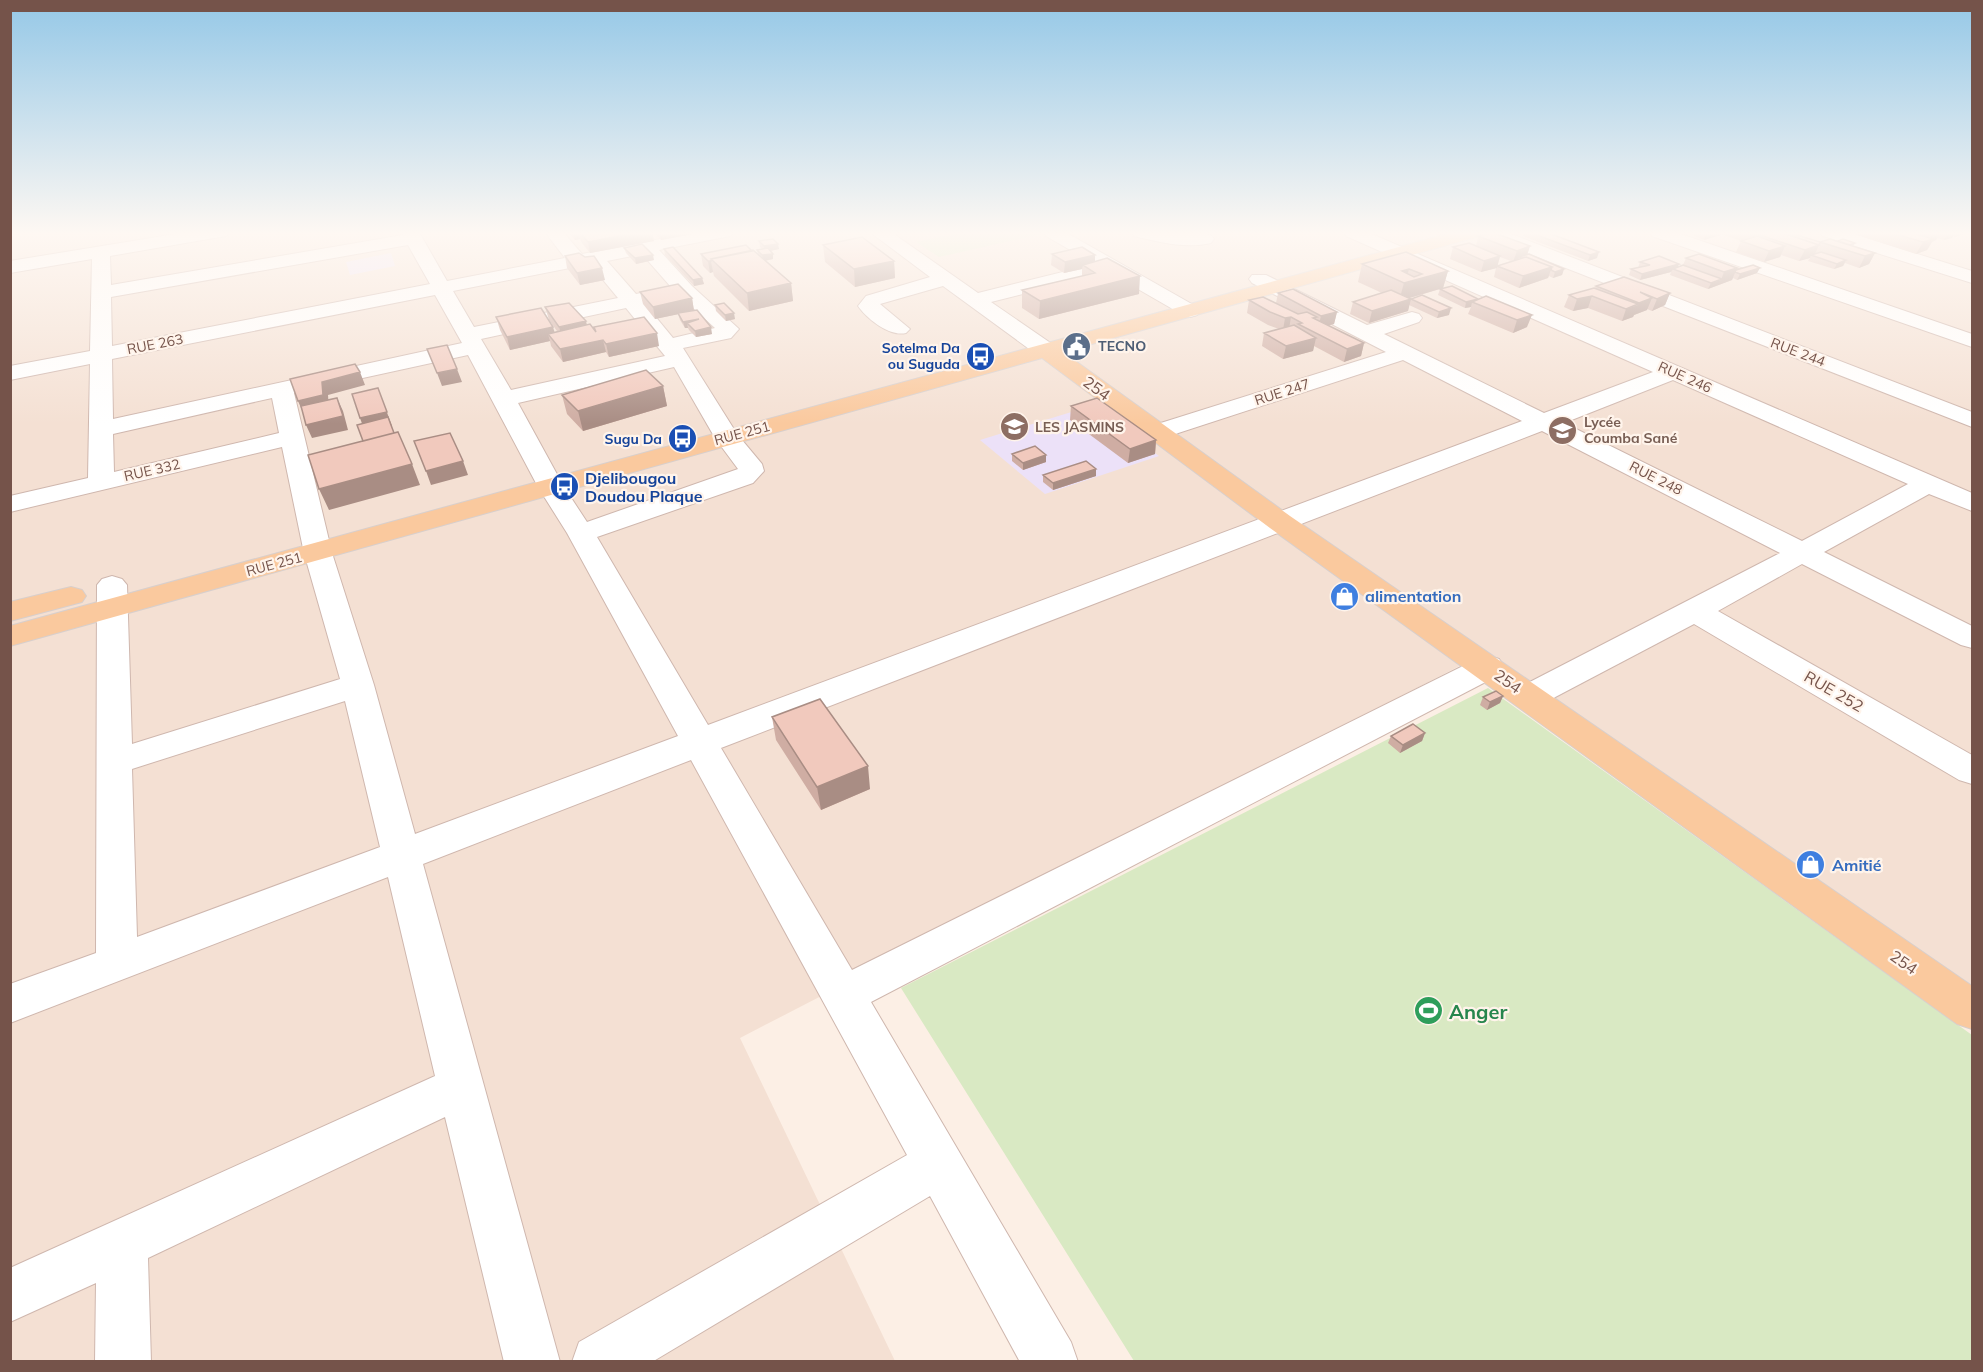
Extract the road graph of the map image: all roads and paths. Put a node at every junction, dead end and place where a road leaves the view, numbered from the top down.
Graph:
1 (101, 296) edge
2 (400, 296) edge
3 (446, 296) edge
4 (626, 296) edge
5 (655, 296) edge
6 (692, 296) edge
7 (887, 296) edge
8 (970, 296) edge
9 (991, 296) edge
10 (1164, 296) edge
11 (1219, 296) edge
12 (1294, 296) edge
13 (1499, 296) edge
14 (1654, 296) edge
15 (1842, 296) edge
16 (975, 300) junction
17 (631, 301) junction
18 (1182, 306) junction
19 (1412, 318) dead end
20 (899, 328) dead end
21 (1367, 332) junction
22 (472, 341) junction
23 (1972, 341) edge
24 (1038, 345) junction
25 (675, 352) junction
26 (1407, 352) junction
27 (101, 355) junction
28 (1674, 372) junction
29 (10, 373) edge
30 (282, 390) junction
31 (504, 399) junction
32 (1972, 420) edge
33 (1544, 421) junction
34 (101, 429) junction
35 (722, 431) junction
36 (1157, 432) junction
37 (294, 437) junction
38 (547, 478) junction
39 (101, 483) junction
40 (1928, 484) junction
41 (1972, 503) edge
42 (10, 504) edge
43 (1280, 522) junction
44 (581, 533) junction
45 (315, 542) junction
46 (1801, 551) junction
47 (111, 597) junction
48 (1695, 611) junction
49 (10, 612) edge
50 (10, 636) edge
51 (1972, 638) edge
52 (1488, 667) junction
53 (358, 685) junction
54 (1530, 696) junction
55 (699, 742) junction
56 (114, 762) junction
57 (1972, 771) edge
58 (401, 856) junction
59 (117, 964) junction
60 (843, 994) junction
61 (10, 1004) edge
62 (1972, 1010) edge
63 (461, 1087) junction
64 (938, 1164) junction
65 (122, 1244) junction
66 (10, 1296) edge
67 (123, 1362) edge
68 (532, 1362) edge
69 (599, 1362) edge
70 (1051, 1362) edge

1 - 27 street
2 - 27 street, RUE 263
3 - 22 street
4 - 17 street
5 - 17 street
6 - 25 street
7 - 20 street
8 - 16 street
9 - 16 street
10 - 18 street
11 - 18 main road, RUE 251
12 - 21 street, RUE 248
13 - 28 street, RUE 246
14 - 32 street, RUE 244
15 - 23 street
16 - 24 street
17 - 22 street
17 - 25 street
18 - 24 main road, RUE 251
19 - 21 street
21 - 26 street, RUE 248
22 - 30 street
22 - 31 street
24 - 35 main road, RUE 251
24 - 36 main road, 254
25 - 31 street
25 - 35 street
26 - 33 street, RUE 248
26 - 36 street, RUE 247
27 - 29 street, RUE 263
27 - 34 street
28 - 33 street
28 - 40 street, RUE 246
30 - 34 street
30 - 37 street
31 - 38 street
33 - 43 street
33 - 46 street, RUE 248
34 - 39 street
35 - 38 main road, RUE 251
35 - 44 street
36 - 43 main road, 254
37 - 39 street, RUE 332
37 - 45 street
38 - 44 street
38 - 45 main road, RUE 251
39 - 42 street, RUE 332
40 - 41 street, RUE 246
40 - 46 street
43 - 52 main road, 254
43 - 55 street
44 - 55 street
45 - 47 main road, RUE 251
45 - 53 street
46 - 48 street
46 - 51 street, RUE 248
47 - 49 main road, RUE 251
47 - 50 main road, RUE 251
47 - 56 street
48 - 54 street
48 - 57 street, RUE 252
52 - 54 main road, 254
52 - 60 street
53 - 56 street
53 - 58 street
54 - 62 main road, 254
55 - 58 street
55 - 60 street
56 - 59 street
58 - 59 street
58 - 63 street
59 - 61 street
60 - 64 street
63 - 65 street
63 - 68 street
64 - 69 street
64 - 70 street
65 - 66 street
65 - 67 street

